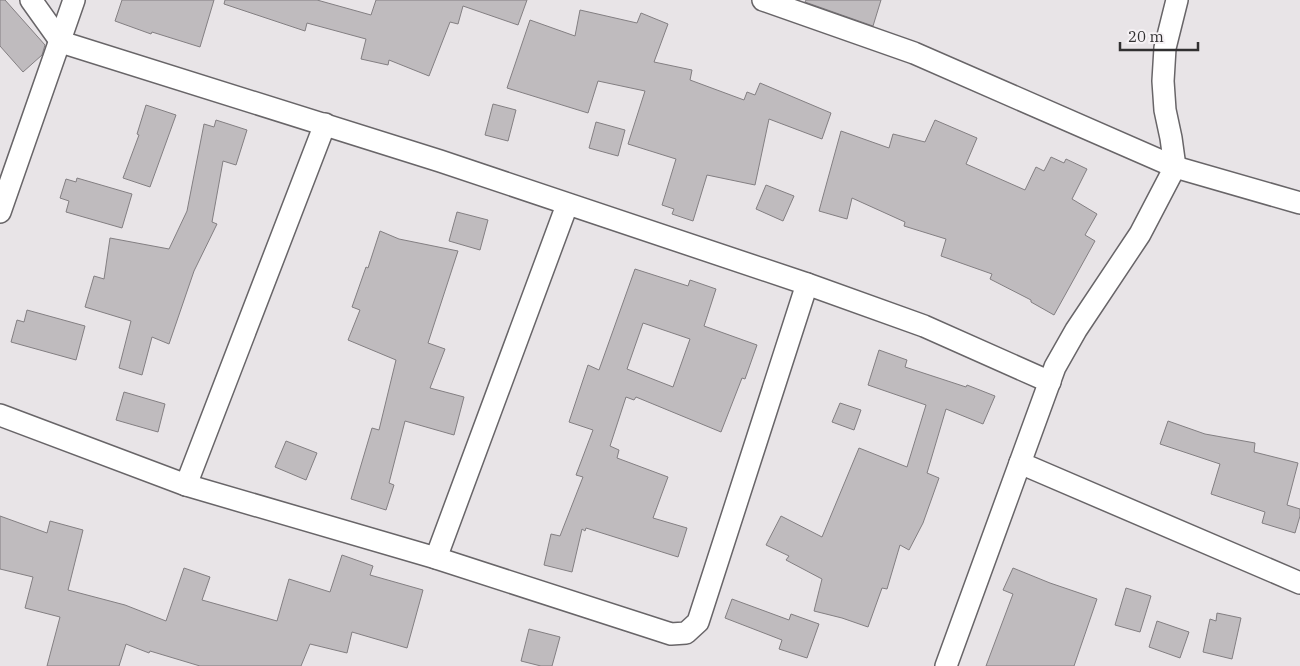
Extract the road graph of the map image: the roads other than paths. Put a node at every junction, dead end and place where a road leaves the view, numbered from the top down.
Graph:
1 (31, 0) edge
2 (74, 0) edge
3 (763, 0) edge
4 (1177, 0) edge
5 (61, 42) junction
6 (325, 124) junction
7 (1174, 167) junction
8 (1300, 203) edge
9 (567, 205) junction
10 (0, 212) edge
11 (807, 284) junction
12 (1050, 382) junction
13 (0, 415) edge
14 (1020, 462) junction
15 (186, 485) junction
16 (436, 558) junction
17 (1300, 583) edge
18 (946, 666) edge

1 - 5 street
2 - 5 street
3 - 7 street
4 - 7 street
5 - 6 street
5 - 10 street
6 - 9 street
6 - 15 street
7 - 8 street
7 - 12 street
9 - 11 street
9 - 16 street
11 - 12 street
11 - 16 street
12 - 14 street
13 - 15 street
14 - 17 street
14 - 18 street
15 - 16 street

